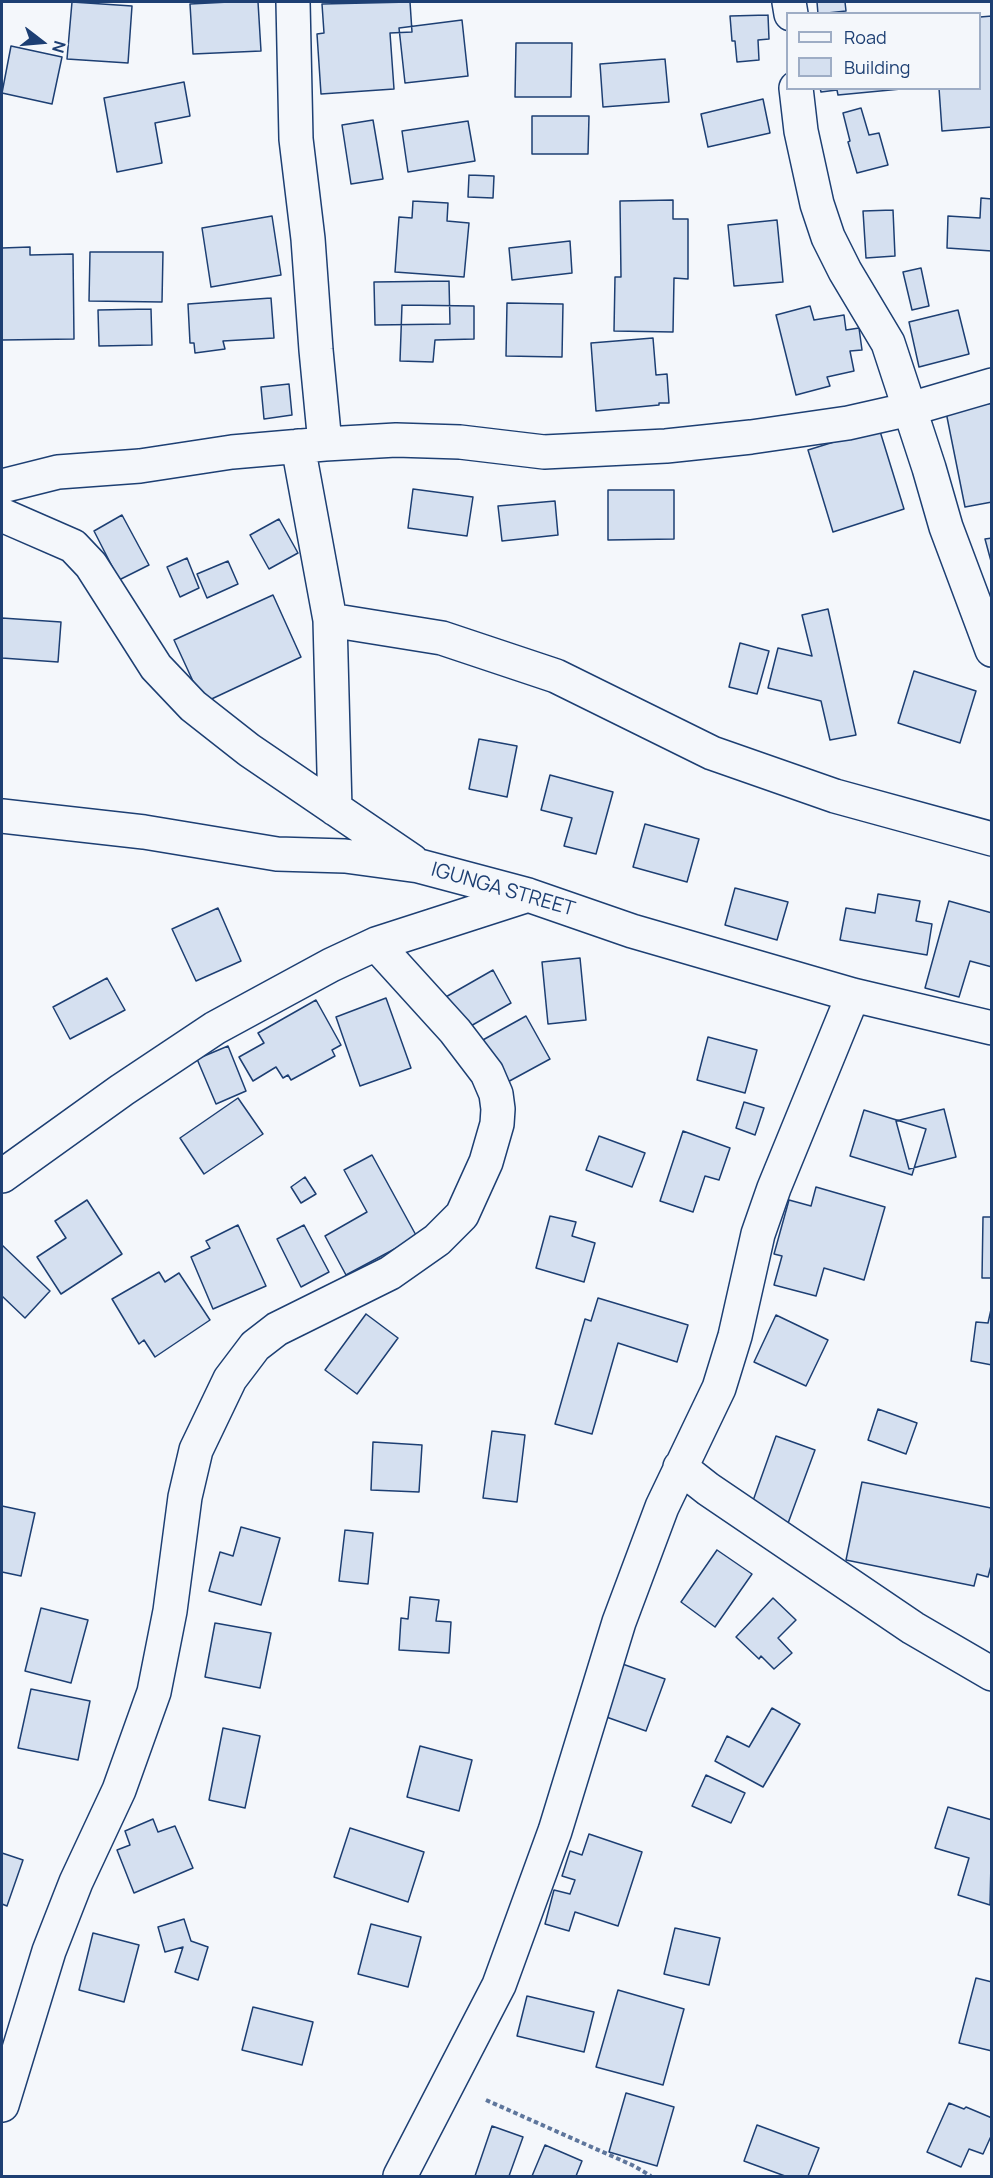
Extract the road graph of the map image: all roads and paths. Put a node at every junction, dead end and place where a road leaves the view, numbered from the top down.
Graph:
1 (293, 2) edge
2 (796, 90) edge
3 (992, 385) edge
4 (910, 409) junction
5 (311, 445) junction
6 (2, 486) edge
7 (2, 515) edge
8 (330, 620) junction
9 (992, 650) edge
10 (335, 809) junction
11 (2, 816) edge
12 (992, 839) edge
13 (419, 866) junction
14 (528, 895) junction
15 (376, 944) junction
16 (853, 995) junction
17 (992, 1028) edge
18 (2, 1176) edge
19 (680, 1467) junction
20 (992, 1674) edge
21 (447, 2082) junction
22 (2, 2105) edge
23 (400, 2176) edge
24 (651, 2176) edge

1 - 5 street
2 - 4 street
3 - 4 street
4 - 5 street
4 - 9 street
5 - 6 street
5 - 8 street
7 - 10 street
8 - 10 street
8 - 12 street
10 - 13 street
11 - 13 street, IGUNGA STREET
13 - 14 street, IGUNGA STREET
14 - 15 street
14 - 16 street, IGUNGA STREET
15 - 18 street
15 - 22 street
16 - 17 street, IGUNGA STREET
16 - 19 street
19 - 20 street
19 - 21 street
21 - 23 street
21 - 24 path

